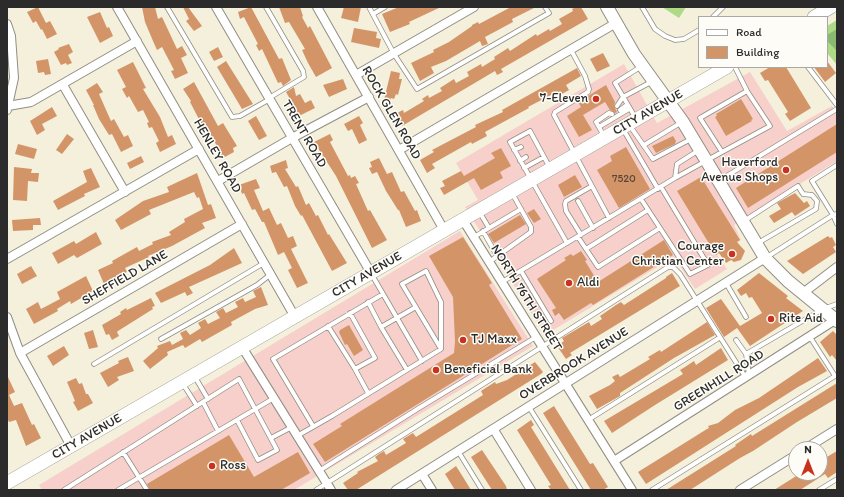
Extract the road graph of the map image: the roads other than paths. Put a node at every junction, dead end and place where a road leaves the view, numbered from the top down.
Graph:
1 (117, 7) edge
2 (167, 7) edge
3 (216, 7) edge
4 (266, 7) edge
5 (317, 7) edge
6 (369, 7) edge
7 (385, 7) edge
8 (474, 7) edge
9 (545, 7) edge
10 (607, 7) edge
11 (642, 7) edge
12 (724, 7) edge
13 (831, 7) edge
14 (373, 14) junction
15 (714, 16) edge
16 (816, 16) edge
17 (616, 23) junction
18 (7, 24) edge
19 (698, 31) edge
20 (137, 41) junction
21 (571, 50) junction
22 (394, 54) junction
23 (642, 66) junction
24 (725, 68) edge
25 (736, 68) edge
26 (809, 68) edge
27 (356, 75) junction
28 (653, 81) junction
29 (63, 85) junction
30 (747, 91) junction
31 (369, 97) junction
32 (623, 97) junction
33 (269, 99) junction
34 (668, 101) junction
35 (837, 105) edge
36 (8, 108) edge
37 (837, 109) edge
38 (610, 113) dead end
39 (629, 117) junction
40 (683, 122) junction
41 (602, 132) junction
42 (292, 138) junction
43 (534, 139) junction
44 (693, 139) junction
45 (529, 142) dead end
46 (644, 145) junction
47 (521, 147) dead end
48 (199, 149) junction
49 (540, 149) junction
50 (399, 150) junction
51 (514, 150) junction
52 (699, 150) junction
53 (535, 152) dead end
54 (722, 152) junction
55 (575, 155) junction
56 (526, 157) dead end
57 (544, 157) junction
58 (520, 161) junction
59 (706, 161) junction
60 (837, 165) edge
61 (524, 168) junction
62 (551, 169) junction
63 (675, 178) junction
64 (218, 181) junction
65 (530, 181) junction
66 (718, 181) junction
67 (592, 186) junction
68 (660, 188) junction
69 (125, 192) junction
70 (512, 193) junction
71 (641, 199) junction
72 (578, 201) dead end
73 (521, 209) junction
74 (648, 210) junction
75 (479, 211) junction
76 (835, 215) edge
77 (609, 218) junction
78 (463, 220) junction
79 (743, 222) junction
80 (242, 224) junction
81 (837, 224) edge
82 (489, 228) junction
83 (593, 228) junction
84 (660, 228) junction
85 (444, 230) junction
86 (483, 232) junction
87 (580, 236) junction
88 (474, 237) junction
89 (567, 243) junction
90 (756, 244) junction
91 (586, 249) junction
92 (498, 256) junction
93 (7, 258) edge
94 (765, 258) junction
95 (489, 262) junction
96 (264, 263) junction
97 (837, 266) edge
98 (521, 271) junction
99 (371, 273) junction
100 (271, 274) junction
101 (502, 282) junction
102 (726, 282) junction
103 (803, 293) junction
104 (383, 294) junction
105 (368, 302) junction
106 (696, 302) junction
107 (837, 304) edge
108 (416, 307) junction
109 (823, 309) junction
110 (350, 313) junction
111 (7, 317) edge
112 (295, 317) junction
113 (746, 317) dead end
114 (396, 318) junction
115 (551, 321) dead end
116 (836, 321) edge
117 (328, 326) junction
118 (381, 327) junction
119 (536, 337) junction
120 (719, 338) junction
121 (810, 338) junction
122 (161, 339) dead end
123 (736, 340) dead end
124 (242, 347) junction
125 (543, 347) junction
126 (441, 348) junction
127 (20, 353) junction
128 (746, 354) junction
129 (422, 361) junction
130 (94, 364) dead end
131 (355, 369) junction
132 (407, 370) junction
133 (194, 375) junction
134 (748, 377) junction
135 (182, 382) junction
136 (566, 384) junction
137 (368, 393) junction
138 (274, 398) junction
139 (208, 399) junction
140 (203, 402) junction
141 (197, 406) junction
142 (529, 407) junction
143 (256, 409) junction
144 (237, 420) junction
145 (588, 420) junction
146 (313, 426) junction
147 (292, 427) junction
148 (837, 429) edge
149 (494, 430) junction
150 (218, 431) junction
151 (297, 436) junction
152 (271, 438) junction
153 (818, 441) edge
154 (71, 446) junction
155 (458, 451) junction
156 (123, 452) junction
157 (788, 460) edge
158 (614, 461) junction
159 (319, 471) junction
160 (422, 474) junction
161 (140, 477) junction
162 (837, 479) edge
163 (7, 483) edge
164 (329, 487) edge
165 (64, 490) edge
166 (118, 490) edge
167 (147, 490) edge
168 (316, 490) edge
169 (396, 490) edge
170 (432, 490) edge
171 (482, 490) edge
172 (531, 490) edge
173 (581, 490) edge
174 (632, 490) edge
175 (652, 490) edge
176 (740, 490) edge
177 (819, 490) edge

1 - 20 street, HENLEY ROAD
2 - 33 lane
3 - 33 street, TRENT ROAD
4 - 33 lane
5 - 27 street, ROCK GLEN ROAD
6 - 14 lane
7 - 14 lane
8 - 22 street
9 - 22 lane
10 - 17 main road
11 - 19 lane
12 - 15 lane
13 - 16 highway
14 - 22 lane
17 - 21 street
17 - 23 main road
18 - 36 street
20 - 29 street
20 - 48 street, HENLEY ROAD
21 - 50 street
21 - 55 lane
22 - 27 street
23 - 28 main road
23 - 32 lane
24 - 34 highway, CITY AVENUE
25 - 30 lane
26 - 35 lane
27 - 31 street, ROCK GLEN ROAD
28 - 32 lane
28 - 34 main road
29 - 36 street
29 - 69 street
30 - 54 lane
30 - 54 lane
31 - 42 street
31 - 50 street, ROCK GLEN ROAD
32 - 39 lane
32 - 39 lane
33 - 42 street, TRENT ROAD
34 - 39 highway, CITY AVENUE
34 - 40 main road
37 - 66 lane
38 - 41 lane
39 - 41 highway, CITY AVENUE
39 - 41 lane
39 - 46 lane
39 - 68 lane
40 - 44 main road
40 - 46 lane
41 - 55 highway, CITY AVENUE
42 - 64 street
42 - 99 street, TRENT ROAD
43 - 45 lane
43 - 49 lane
43 - 51 lane
44 - 46 lane
44 - 52 main road
47 - 51 lane
48 - 64 street, HENLEY ROAD
48 - 69 street
49 - 53 lane
49 - 57 lane
50 - 85 street, ROCK GLEN ROAD
51 - 58 lane
52 - 59 main road
52 - 63 lane
54 - 59 lane
55 - 62 highway, CITY AVENUE
55 - 67 lane
56 - 58 lane
57 - 61 lane
57 - 62 lane
58 - 61 lane
59 - 63 lane
59 - 66 main road
60 - 76 lane
61 - 65 lane
62 - 65 highway, CITY AVENUE
63 - 68 lane
64 - 80 street, HENLEY ROAD
65 - 70 highway, CITY AVENUE
65 - 89 lane
66 - 79 main road
67 - 77 lane
67 - 87 lane
68 - 71 lane
68 - 84 lane
69 - 93 street
70 - 73 lane
70 - 75 highway, CITY AVENUE
71 - 74 lane
71 - 77 lane
72 - 83 lane
73 - 82 lane
73 - 92 lane
74 - 84 lane
74 - 91 lane
75 - 78 highway, CITY AVENUE
75 - 82 lane
76 - 81 lane
76 - 94 lane
77 - 83 lane
78 - 85 highway, CITY AVENUE
78 - 88 street, NORTH 76TH STREET
79 - 90 main road
79 - 90 lane
80 - 96 street, HENLEY ROAD
80 - 127 street, SHEFFIELD LANE
82 - 86 lane
83 - 87 lane
84 - 91 lane
85 - 99 highway, CITY AVENUE
86 - 88 lane
86 - 92 lane
87 - 89 lane
87 - 91 lane
88 - 95 street, NORTH 76TH STREET
89 - 98 lane
90 - 94 main road
92 - 95 lane
94 - 102 street, OVERBROOK AVENUE
94 - 103 main road
95 - 101 street, NORTH 76TH STREET
96 - 100 street, HENLEY ROAD
96 - 130 lane
97 - 103 street
98 - 101 lane
98 - 115 lane
99 - 104 lane
99 - 112 highway, CITY AVENUE
100 - 112 street, HENLEY ROAD
100 - 122 lane
101 - 119 street, NORTH 76TH STREET
102 - 106 street, OVERBROOK AVENUE
102 - 113 lane
103 - 109 main road
104 - 105 lane
104 - 114 lane
105 - 110 lane
105 - 118 lane
106 - 120 lane
106 - 125 lane
106 - 136 street, OVERBROOK AVENUE
107 - 109 lane
108 - 114 lane
108 - 126 lane
108 - 126 lane
109 - 116 main road
109 - 128 lane
110 - 117 lane
110 - 131 lane
111 - 127 street
112 - 124 highway, CITY AVENUE
114 - 118 lane
114 - 129 lane
116 - 121 street, GREENHILL ROAD
117 - 131 lane
117 - 146 lane
118 - 132 lane
119 - 125 street, NORTH 76TH STREET
119 - 159 lane
120 - 134 lane
120 - 145 lane
121 - 134 street, GREENHILL ROAD
121 - 175 lane
123 - 128 lane
124 - 133 highway, CITY AVENUE
124 - 138 street
125 - 136 street, NORTH 76TH STREET
125 - 164 lane
126 - 129 lane
127 - 154 street
128 - 134 lane
129 - 132 lane
131 - 137 lane
132 - 137 lane
133 - 135 highway, CITY AVENUE
133 - 139 lane
134 - 158 street, GREENHILL ROAD
135 - 141 lane
135 - 154 highway, CITY AVENUE
136 - 142 street, OVERBROOK AVENUE
136 - 145 street, NORTH 76TH STREET
137 - 146 lane
138 - 143 lane
138 - 147 street
139 - 140 lane
139 - 143 lane
140 - 141 lane
140 - 150 lane
141 - 156 lane
142 - 149 street, OVERBROOK AVENUE
142 - 173 lane
143 - 144 lane
143 - 152 lane
144 - 150 lane
144 - 152 lane
145 - 158 street, NORTH 76TH STREET
146 - 151 lane
147 - 151 street
147 - 152 lane
148 - 153 street
149 - 155 street, OVERBROOK AVENUE
149 - 172 street
150 - 161 lane
151 - 159 street
154 - 163 highway, CITY AVENUE
155 - 160 street, OVERBROOK AVENUE
155 - 171 lane
156 - 161 lane
156 - 165 lane
157 - 176 street
158 - 174 street, NORTH 76TH STREET
159 - 164 street
160 - 169 street, OVERBROOK AVENUE
160 - 170 street
161 - 166 lane
161 - 167 lane
162 - 177 lane
164 - 168 lane

